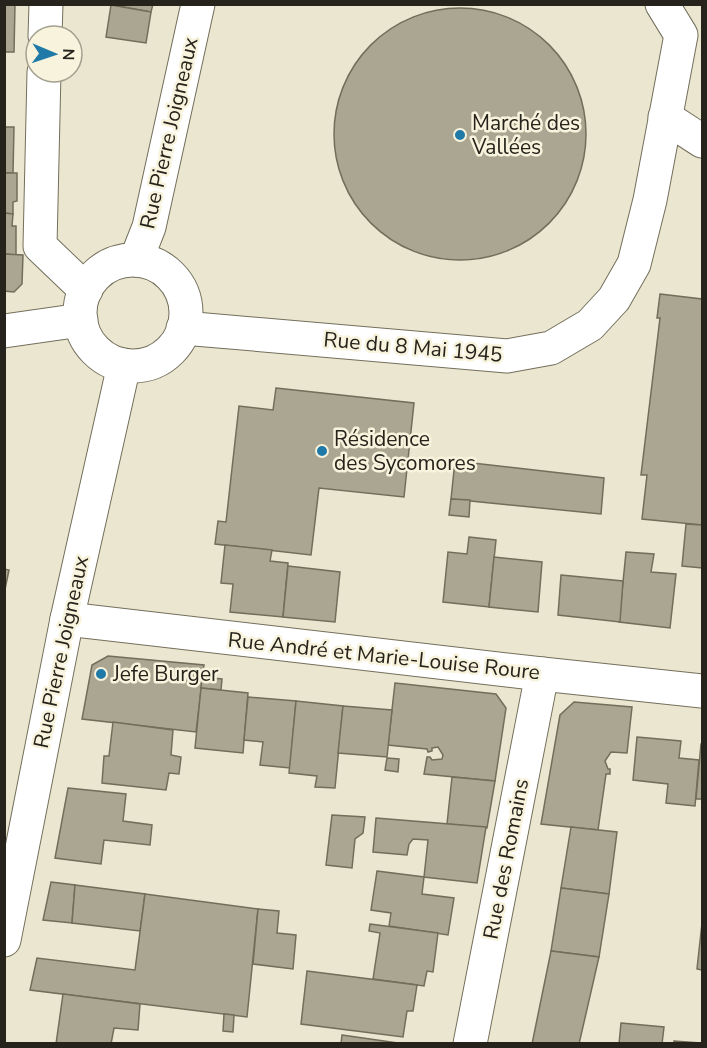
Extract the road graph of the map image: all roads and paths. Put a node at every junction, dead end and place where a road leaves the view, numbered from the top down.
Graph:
1 (46, 4) edge
2 (198, 4) edge
3 (662, 4) edge
4 (45, 24) edge
5 (44, 84) edge
6 (665, 117) junction
7 (702, 141) edge
8 (136, 260) junction
9 (83, 305) junction
10 (183, 328) junction
11 (4, 331) edge
12 (124, 365) junction
13 (67, 619) junction
14 (542, 674) junction
15 (702, 691) edge
16 (4, 940) edge
17 (470, 1044) edge

1 - 4 street
2 - 8 street, Rue Pierre Joigneaux
3 - 6 street, Rue du 8 Mai 1945
5 - 9 street
6 - 7 street
6 - 10 street, Rue du 8 Mai 1945
8 - 9 street
8 - 10 street
9 - 11 street
9 - 12 street
10 - 12 street
12 - 13 street, Rue Pierre Joigneaux
13 - 14 street, Rue André et Marie-Louise Roure
13 - 16 street, Rue Pierre Joigneaux
14 - 15 street, Rue André et Marie-Louise Roure
14 - 17 street, Rue des Romains

